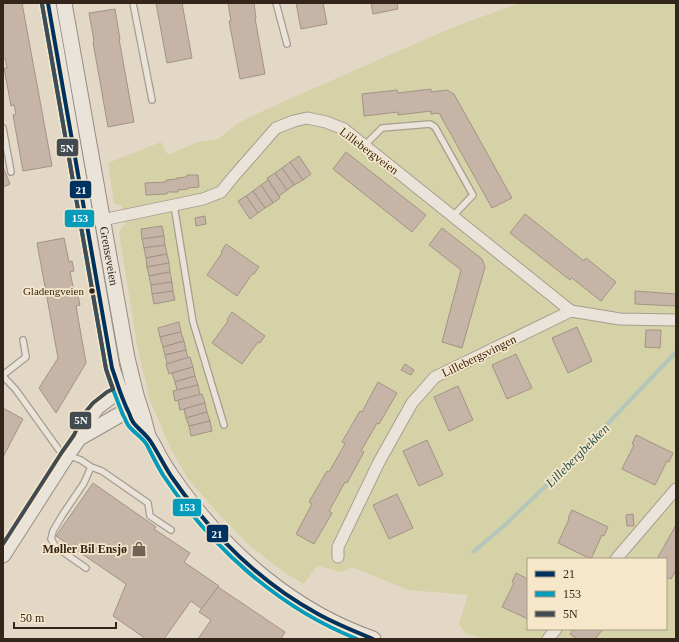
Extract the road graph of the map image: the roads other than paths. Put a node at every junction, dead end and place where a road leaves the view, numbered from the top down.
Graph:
1 (48, 3) edge
2 (64, 3) edge
3 (132, 3) edge
4 (276, 3) edge
5 (287, 44) dead end
6 (152, 100) dead end
7 (3, 131) edge
8 (364, 146) junction
9 (11, 172) dead end
10 (174, 205) junction
11 (85, 215) junction
12 (453, 216) junction
13 (102, 220) junction
14 (571, 311) junction
15 (676, 320) edge
16 (24, 340) dead end
17 (3, 376) edge
18 (120, 392) junction
19 (136, 395) junction
20 (127, 410) junction
21 (224, 425) dead end
22 (148, 437) junction
23 (79, 438) junction
24 (66, 455) junction
25 (91, 467) junction
26 (676, 489) edge
27 (171, 530) dead end
28 (3, 555) edge
29 (338, 557) dead end
30 (617, 558) edge
31 (86, 568) dead end
32 (555, 630) edge
33 (373, 639) edge
34 (548, 639) edge

1 - 11 main road, Grenseveien
2 - 13 main road, Grenseveien
3 - 6 lane
4 - 5 lane
7 - 9 lane
8 - 10 street, Lillebergveien
8 - 12 street, Lillebergveien
8 - 12 lane
10 - 13 street, Lillebergveien
10 - 21 lane
11 - 13 street, Lillebergveien
11 - 18 main road, Grenseveien
12 - 14 street, Lillebergveien
13 - 19 main road, Grenseveien
14 - 15 street
14 - 29 street, Lillebergsvingen
16 - 17 lane
17 - 24 lane
18 - 19 main road
18 - 20 main road, Grenseveien
18 - 23 main road
19 - 20 main road
19 - 22 main road, Grenseveien
20 - 22 main road, Grenseveien
20 - 23 main road
22 - 33 main road, Grenseveien
23 - 24 main road
24 - 25 lane
24 - 28 main road
25 - 27 lane
25 - 31 lane
26 - 30 street
32 - 34 street

